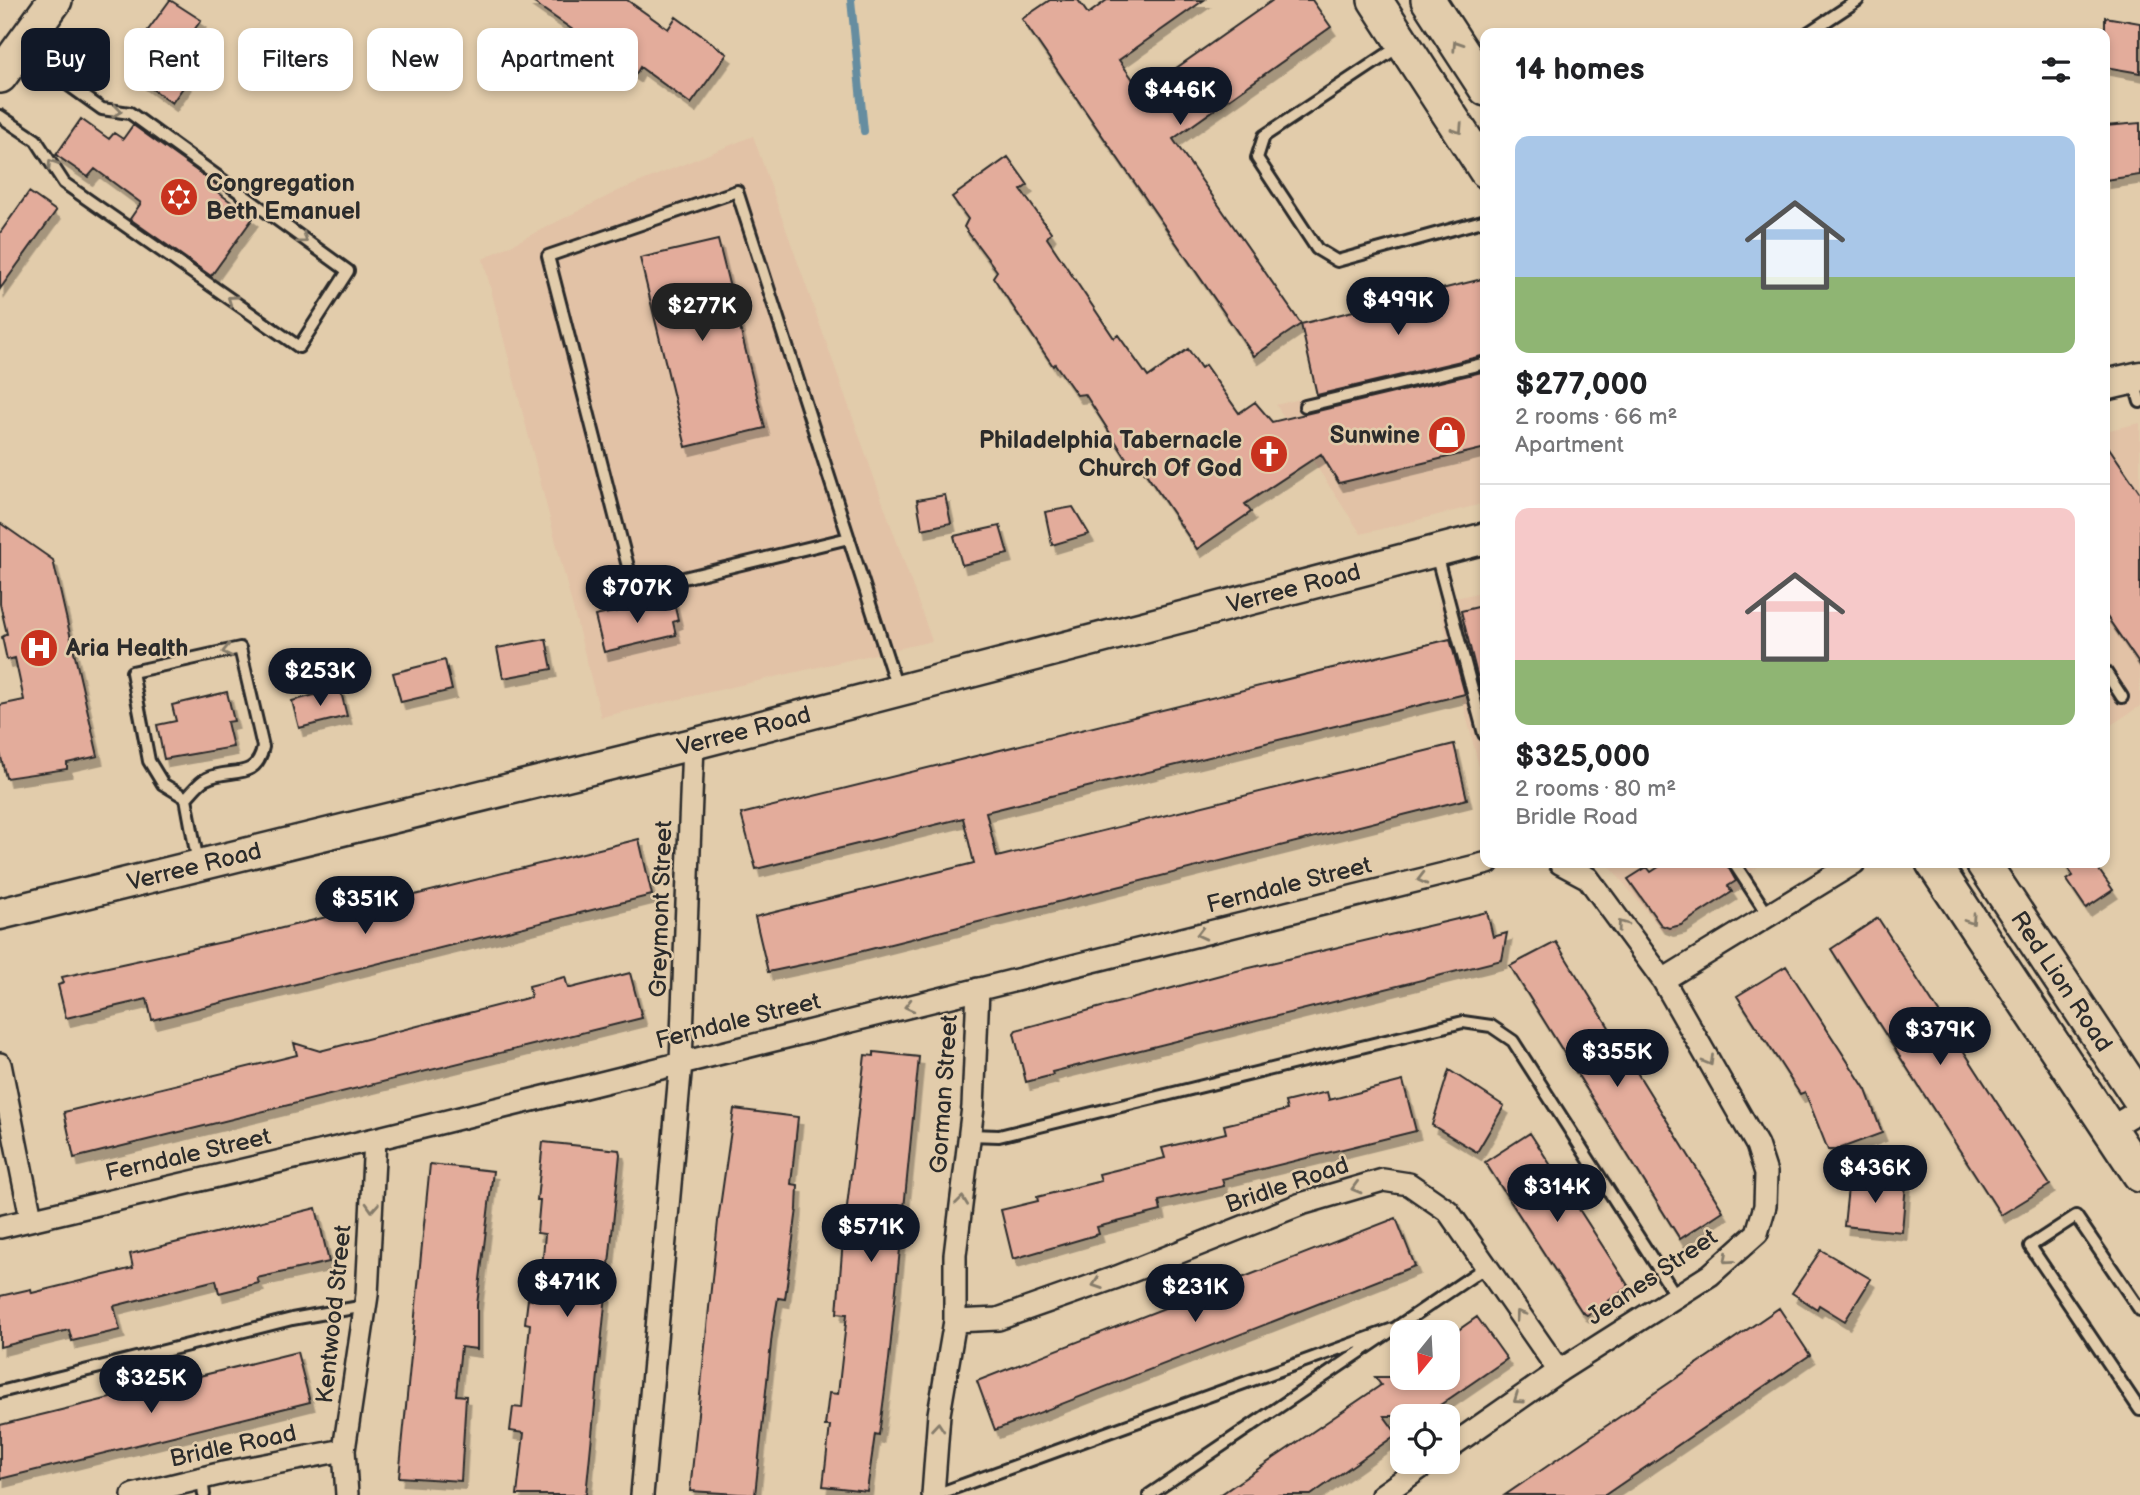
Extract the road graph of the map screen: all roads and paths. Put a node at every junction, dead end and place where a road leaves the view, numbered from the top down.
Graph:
1 (55, 0) edge
2 (1376, 0) edge
3 (1428, 0) edge
4 (1858, 0) edge
5 (1816, 28) edge
6 (1403, 43) junction
7 (5, 67) edge
8 (1480, 80) edge
9 (0, 116) edge
10 (1480, 162) edge
11 (1480, 222) edge
12 (1480, 364) edge
13 (1305, 406) dead end
14 (849, 538) junction
15 (1480, 540) edge
16 (1436, 551) junction
17 (2110, 679) edge
18 (898, 690) junction
19 (2122, 697) dead end
20 (1480, 717) edge
21 (693, 744) junction
22 (186, 798) junction
23 (198, 865) junction
24 (1480, 865) edge
25 (1569, 868) edge
26 (1737, 868) edge
27 (1846, 868) edge
28 (1936, 868) edge
29 (1986, 868) edge
30 (0, 914) edge
31 (1768, 915) junction
32 (1663, 980) junction
33 (978, 989) junction
34 (681, 1062) junction
35 (0, 1064) edge
36 (2140, 1100) edge
37 (2140, 1110) edge
38 (2110, 1128) junction
39 (969, 1135) junction
40 (375, 1139) junction
41 (2140, 1175) edge
42 (31, 1218) junction
43 (0, 1227) edge
44 (1487, 1266) junction
45 (1676, 1296) junction
46 (365, 1306) junction
47 (2140, 1310) edge
48 (1407, 1320) edge
49 (955, 1321) junction
50 (1390, 1330) edge
51 (1390, 1332) edge
52 (1559, 1371) junction
53 (0, 1392) edge
54 (2140, 1410) edge
55 (1460, 1440) edge
56 (344, 1450) junction
57 (1412, 1474) edge
58 (203, 1487) edge
59 (133, 1495) edge
60 (347, 1495) edge
61 (642, 1495) edge
62 (934, 1495) edge
63 (1149, 1495) edge
64 (1382, 1495) edge

1 - 7 main road
2 - 6 main road
8 -> 3 main road
4 - 5 lane
6 -> 10 main road
6 - 11 lane
7 -> 9 lane
12 - 13 lane
14 - 14 lane
14 - 18 lane
15 - 16 main road, Verree Road
16 - 18 main road, Verree Road
16 - 20 lane
17 - 19 lane
18 - 21 main road, Verree Road
21 - 23 main road, Verree Road
21 - 34 street, Greymont Street
22 -> 22 lane
22 - 23 lane
23 - 30 main road, Verree Road
24 -> 33 street, Ferndale Street
32 -> 25 street
26 - 31 lane
27 - 31 street
28 -> 38 main road, Red Lion Road
29 - 36 main road, Red Lion Road
31 - 32 street
32 -> 45 street, Jeanes Street
33 -> 34 street, Ferndale Street
33 - 39 street, Gorman Street
34 - 40 street, Ferndale Street
34 - 61 street, Greymont Street
35 - 42 street
37 - 38 street
38 - 41 main road, Red Lion Road
39 - 45 lane
49 -> 39 street, Gorman Street
40 - 42 street, Ferndale Street
40 -> 46 street, Kentwood Street
42 - 43 street, Ferndale Street
44 - 48 lane
44 -> 49 street, Bridle Road
52 -> 44 street, Bridle Road
45 - 52 street, Jeanes Street
46 - 53 lane
46 - 56 street, Kentwood Street
47 - 54 lane
62 -> 49 street, Gorman Street
50 - 62 lane
51 - 63 lane
52 -> 55 street, Jeanes Street
56 - 58 street, Bridle Road
56 - 60 street, Kentwood Street
57 - 64 street
58 - 59 street, Bridle Road

